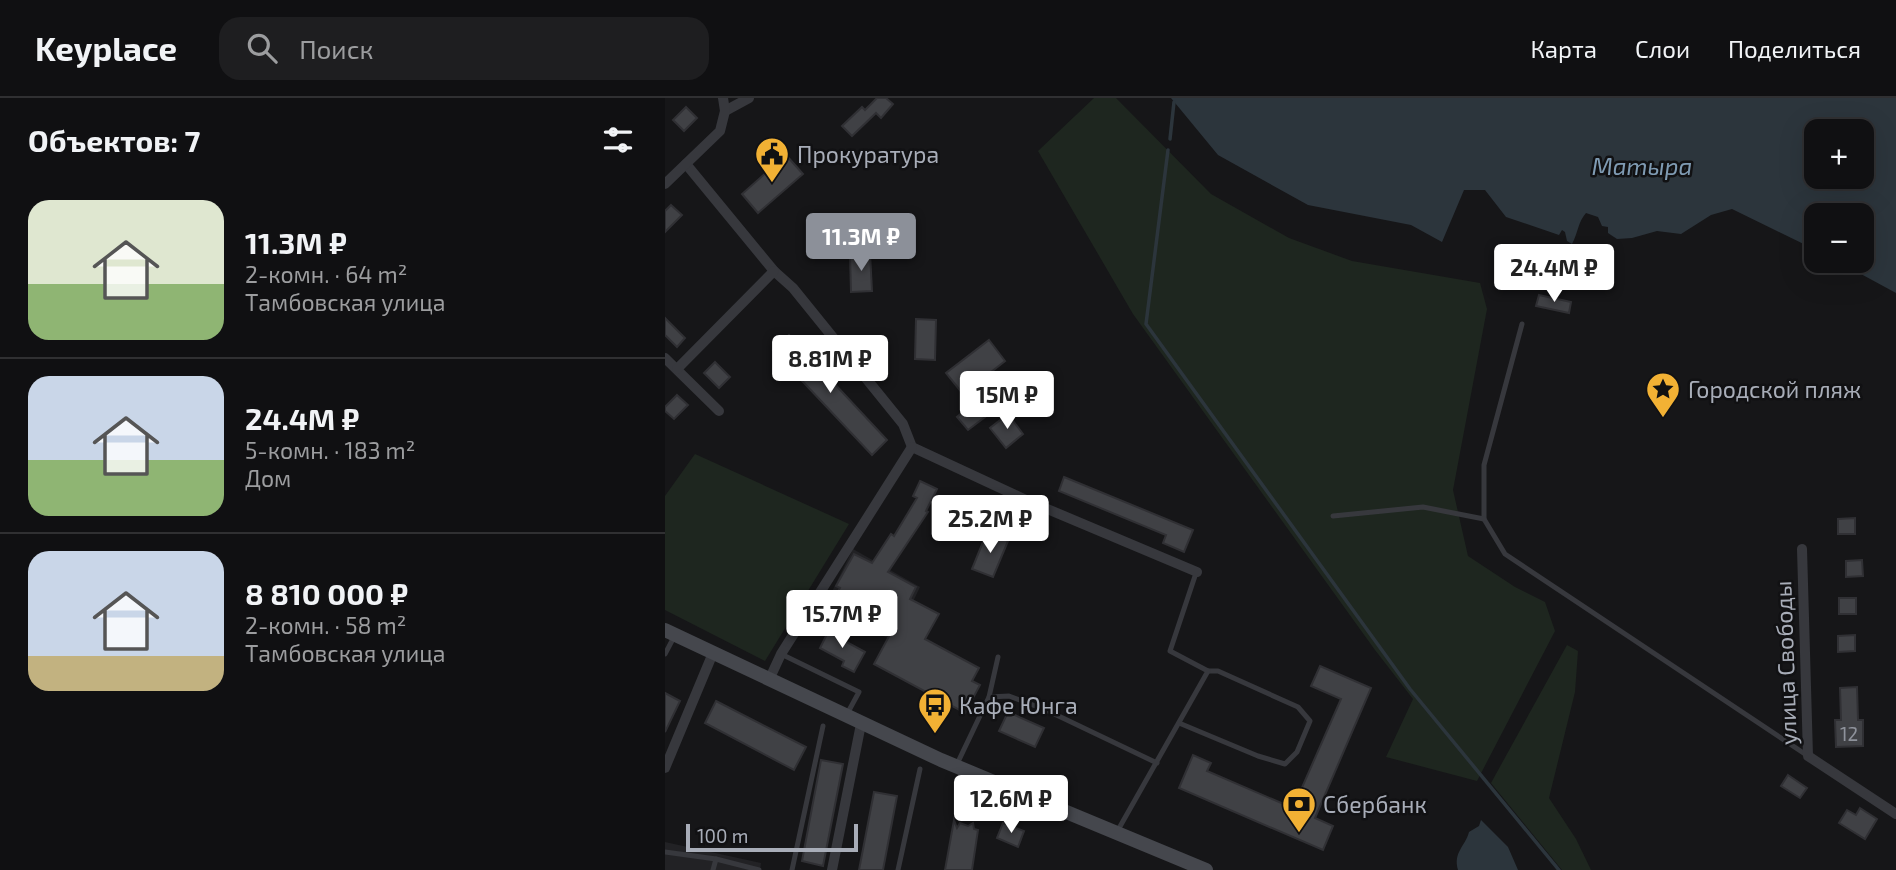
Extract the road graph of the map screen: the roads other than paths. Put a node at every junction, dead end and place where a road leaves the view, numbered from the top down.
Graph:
1 (723, 98) edge
2 (749, 98) edge
3 (725, 111) junction
4 (686, 164) junction
5 (665, 184) edge
6 (774, 271) junction
7 (1522, 324) dead end
8 (665, 358) edge
9 (677, 369) junction
10 (719, 411) dead end
11 (912, 447) junction
12 (1333, 516) dead end
13 (1484, 519) junction
14 (1802, 548) dead end
15 (1197, 572) joint
16 (670, 632) edge
17 (713, 653) junction
18 (665, 654) edge
19 (781, 654) junction
20 (998, 657) dead end
21 (1208, 671) junction
22 (769, 680) junction
23 (989, 697) junction
24 (846, 716) junction
25 (1179, 723) junction
26 (861, 724) junction
27 (823, 726) dead end
28 (1808, 756) junction
29 (1157, 762) junction
30 (956, 766) junction
31 (665, 768) edge
32 (920, 769) dead end
33 (1896, 814) edge
34 (1117, 833) junction
35 (665, 852) edge
36 (716, 859) junction
37 (713, 870) edge
38 (759, 870) edge
39 (792, 870) edge
40 (832, 870) edge
41 (898, 870) edge
42 (1206, 870) edge

1 - 3 street
2 - 3 street
3 - 4 street
4 - 5 street
4 - 6 street
6 - 9 street
6 - 11 street
7 - 13 lane
8 - 9 street
9 - 10 street
11 - 15 street
11 - 19 street
12 - 13 lane
13 - 28 lane
14 - 28 street, улица Свободы
15 - 21 lane
16 - 17 main road
16 - 18 lane
17 - 22 main road
17 - 31 street
19 - 22 street
19 - 24 lane
20 - 23 lane
21 - 25 lane
21 - 25 lane
22 - 24 main road
23 - 29 lane
23 - 30 lane
24 - 26 main road
25 - 29 lane
26 - 30 main road
26 - 40 street
27 - 39 lane
28 - 33 street, улица Свободы
29 - 34 lane
30 - 34 main road
32 - 41 lane
34 - 42 main road
35 - 36 lane
36 - 37 lane
36 - 38 lane

